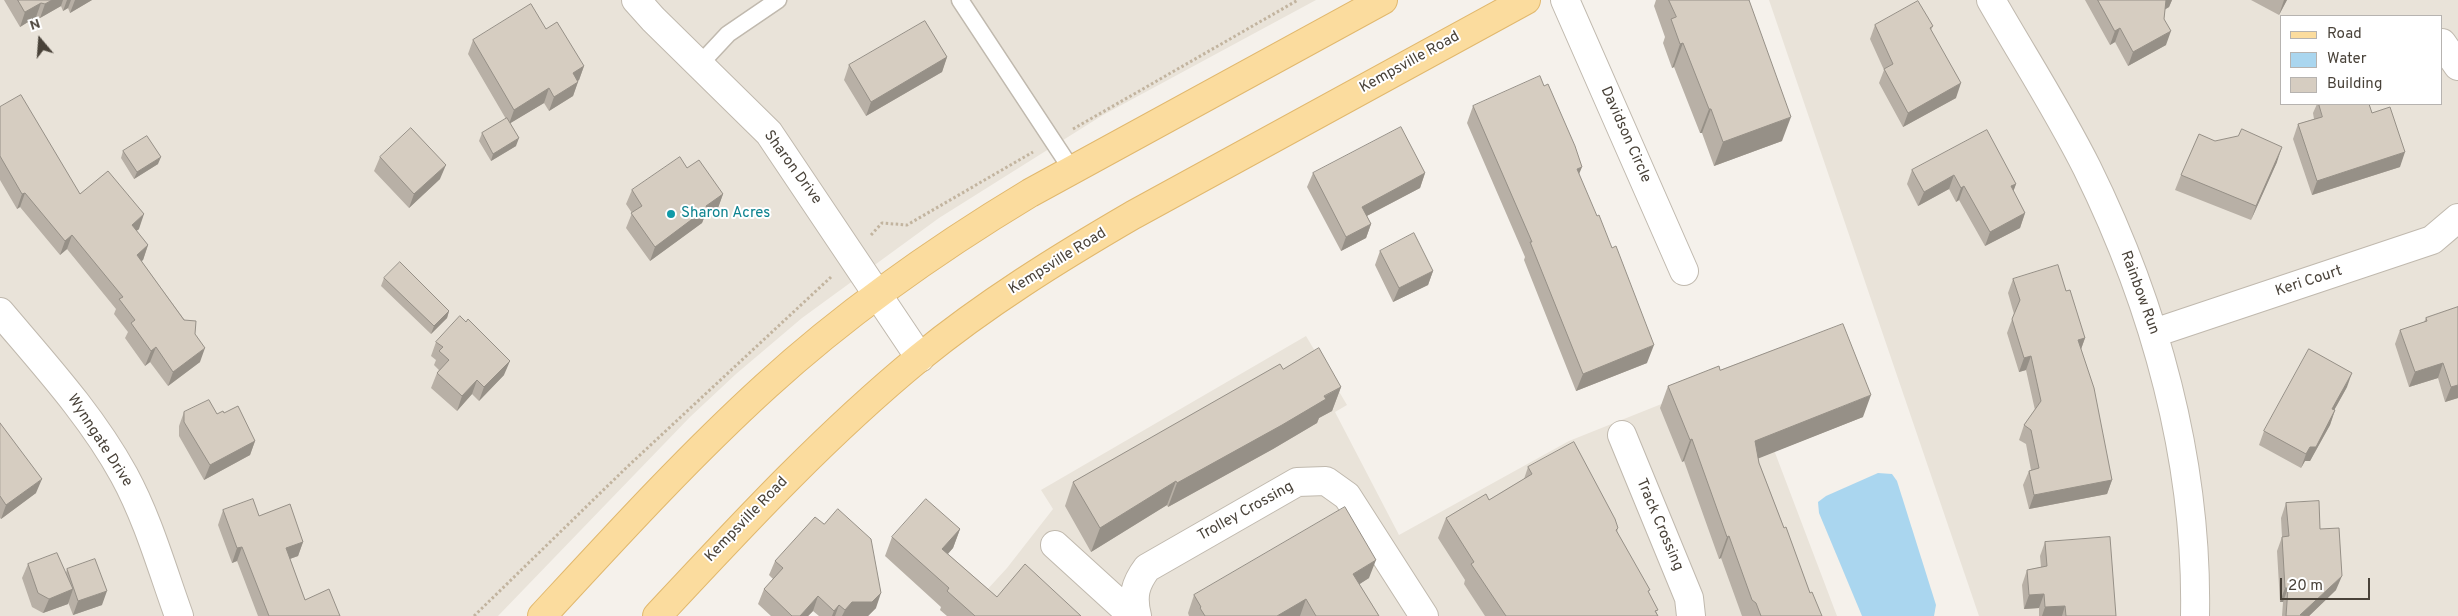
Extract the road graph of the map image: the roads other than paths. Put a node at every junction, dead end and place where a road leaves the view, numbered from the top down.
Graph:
1 (636, 0) edge
2 (778, 0) edge
3 (960, 0) edge
4 (1383, 0) edge
5 (1526, 0) edge
6 (1565, 0) edge
7 (1991, 0) edge
8 (2443, 44) edge
9 (700, 64) junction
10 (2458, 66) edge
11 (1072, 170) junction
12 (2458, 218) edge
13 (1684, 270) dead end
14 (877, 295) junction
15 (0, 312) edge
16 (2154, 333) junction
17 (920, 358) junction
18 (1622, 435) dead end
19 (1055, 545) dead end
20 (179, 616) edge
21 (542, 616) edge
22 (657, 616) edge
23 (1133, 616) edge
24 (1138, 616) edge
25 (1424, 616) edge
26 (1691, 616) edge
27 (2195, 616) edge

1 - 9 street, Sharon Drive
2 - 9 lane
3 - 11 lane
4 - 11 main road
5 - 17 main road, Kempsville Road
6 - 13 street, Davidson Circle
7 - 16 street, Rainbow Run
8 - 10 street
9 - 14 street, Sharon Drive
11 - 14 main road
12 - 16 street, Keri Court
14 - 17 street, Sharon Drive
14 - 21 main road
15 - 20 street, Wynngate Drive
16 - 27 street, Rainbow Run
17 - 22 main road, Kempsville Road
18 - 26 street, Track Crossing
19 - 23 street
24 - 25 street, Trolley Crossing

